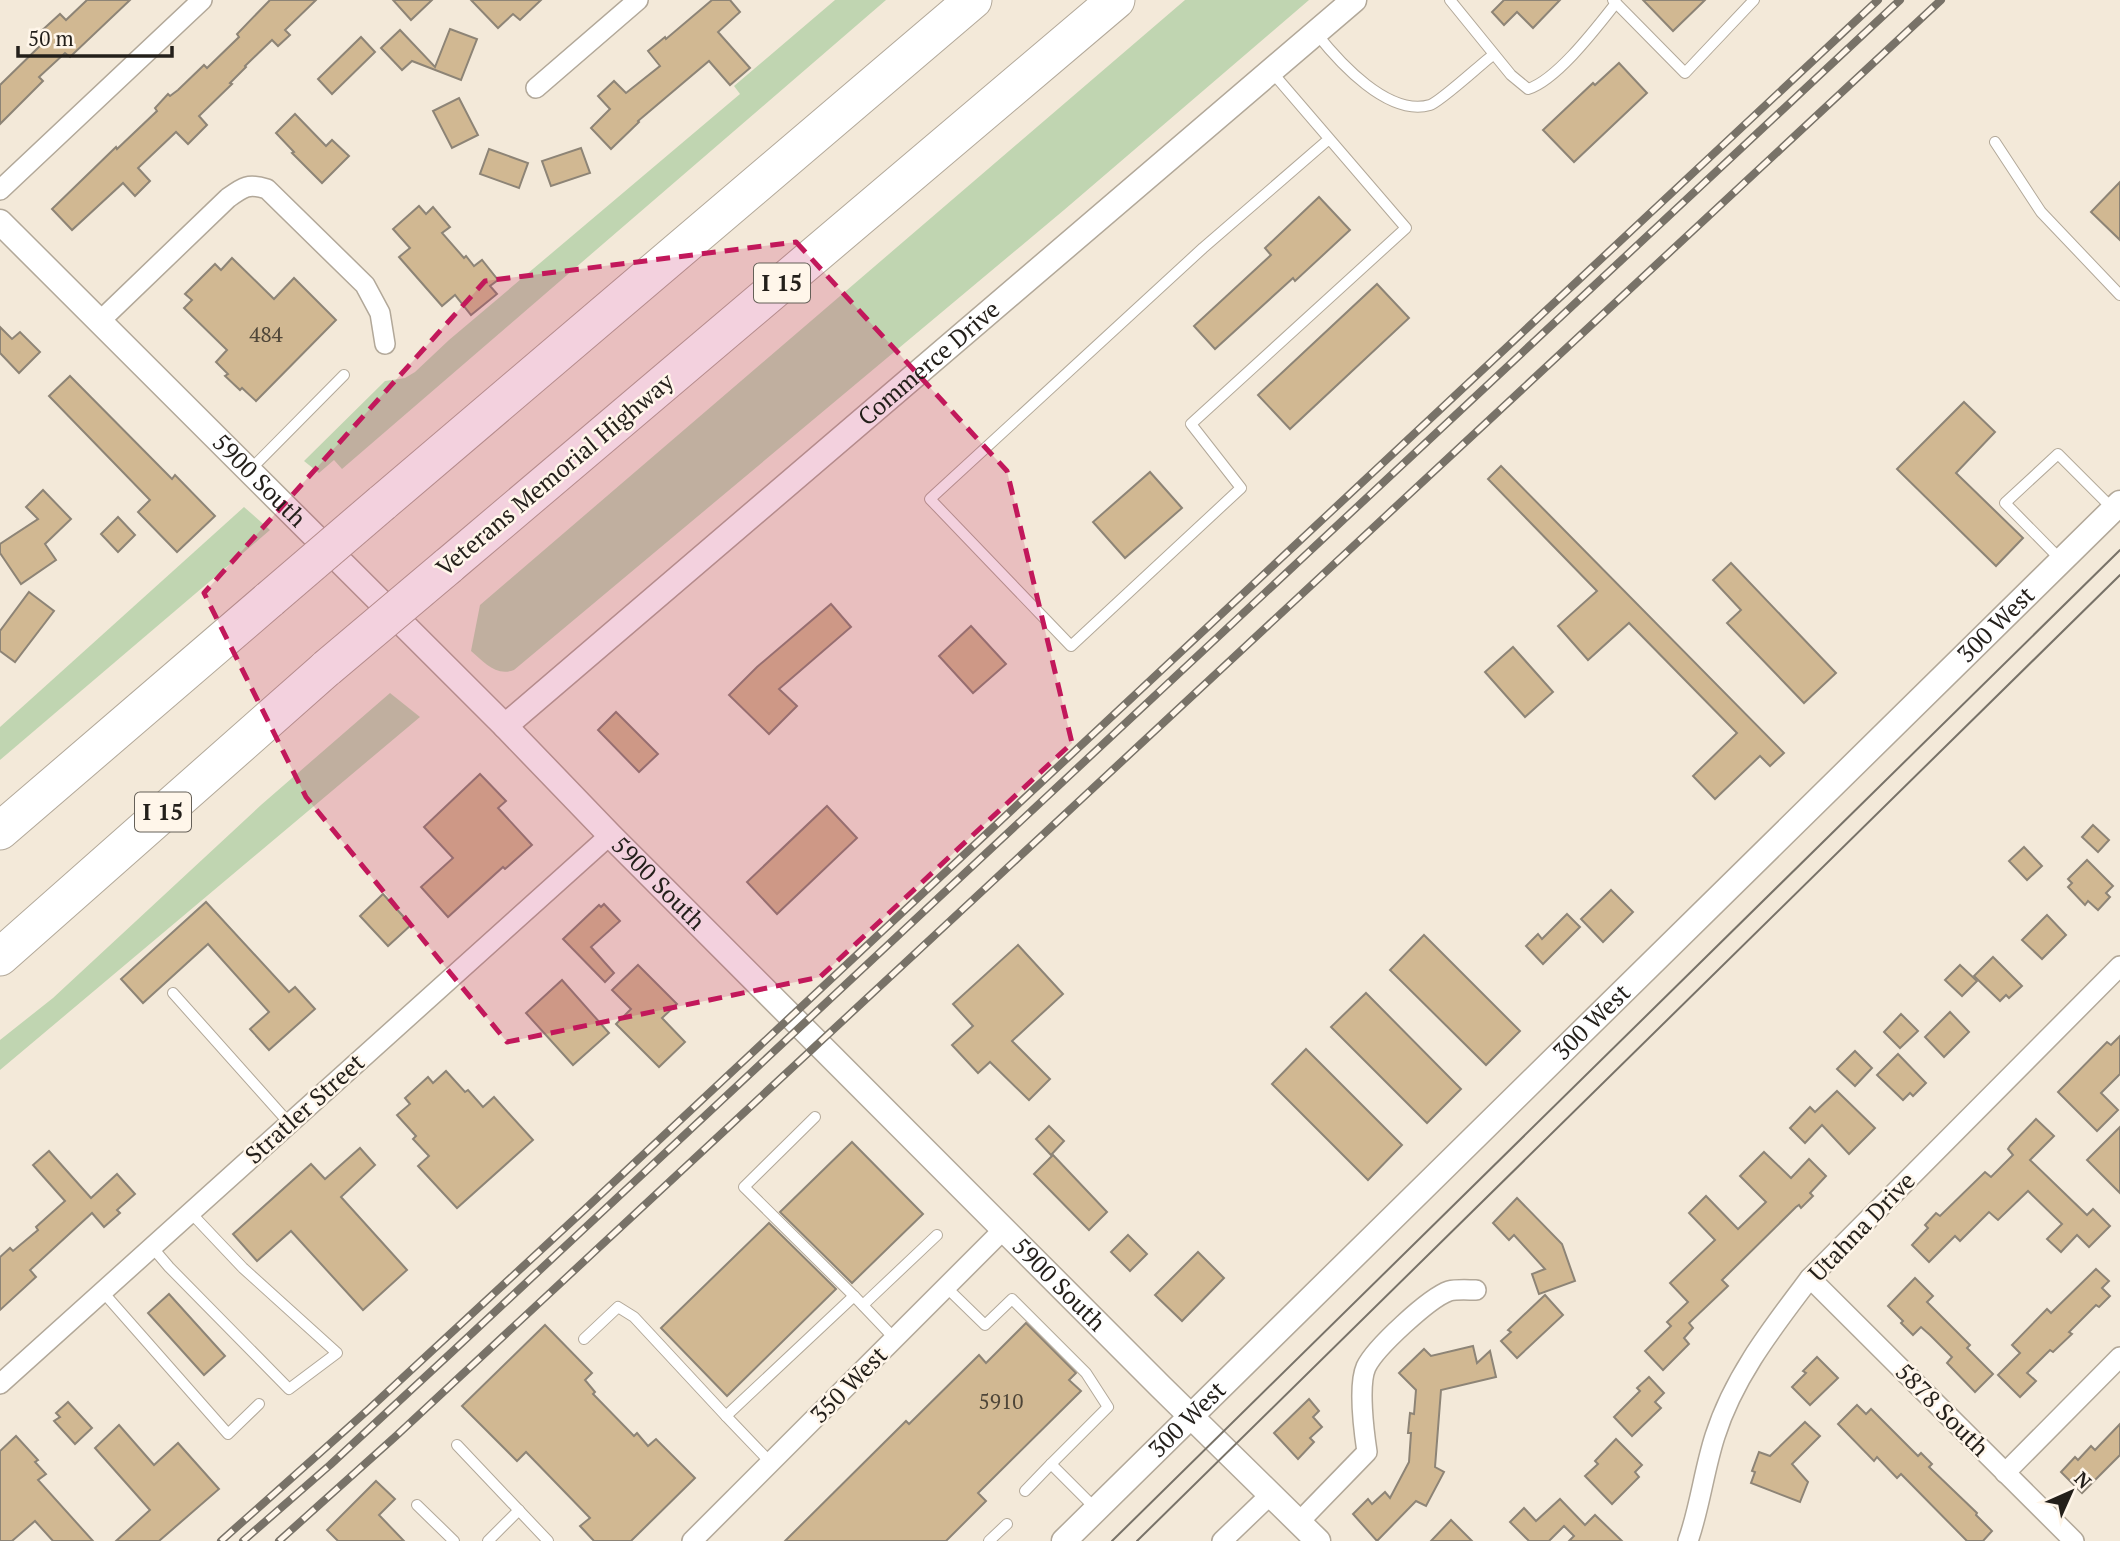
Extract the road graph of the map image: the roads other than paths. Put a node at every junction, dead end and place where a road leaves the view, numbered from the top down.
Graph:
1 (202, 0) edge
2 (638, 0) edge
3 (973, 0) edge
4 (1116, 0) edge
5 (1354, 0) edge
6 (1466, 0) edge
7 (1754, 0) edge
8 (1614, 1) edge
9 (1454, 4) edge
10 (1316, 33) junction
11 (1493, 55) junction
12 (1271, 71) junction
13 (536, 88) dead end
14 (1329, 139) junction
15 (1995, 142) dead end
16 (0, 190) edge
17 (0, 222) edge
18 (2120, 295) edge
19 (99, 321) junction
20 (385, 344) dead end
21 (344, 375) dead end
22 (248, 471) junction
23 (2117, 506) edge
24 (2061, 561) junction
25 (505, 726) junction
26 (0, 831) edge
27 (610, 835) junction
28 (0, 957) edge
29 (2120, 966) edge
30 (173, 993) dead end
31 (815, 1117) dead end
32 (289, 1124) junction
33 (190, 1212) junction
34 (1004, 1229) junction
35 (937, 1234) dead end
36 (152, 1247) junction
37 (1810, 1278) junction
38 (947, 1288) junction
39 (1476, 1290) dead end
40 (102, 1291) junction
41 (854, 1296) junction
42 (863, 1305) junction
43 (584, 1339) dead end
44 (895, 1339) junction
45 (2120, 1357) edge
46 (0, 1384) edge
47 (259, 1404) dead end
48 (1191, 1415) junction
49 (726, 1416) junction
50 (457, 1445) dead end
51 (771, 1462) junction
52 (1051, 1464) junction
53 (2005, 1473) junction
54 (1025, 1491) dead end
55 (1271, 1494) junction
56 (418, 1505) dead end
57 (1096, 1509) junction
58 (519, 1510) junction
59 (1299, 1522) junction
60 (1007, 1524) dead end
61 (454, 1541) edge
62 (488, 1541) edge
63 (548, 1541) edge
64 (692, 1541) edge
65 (989, 1541) edge
66 (1064, 1541) edge
67 (1222, 1541) edge
68 (1318, 1541) edge
69 (1688, 1541) edge
70 (2074, 1541) edge

1 - 16 street
2 - 13 street
3 - 26 highway, bridge
4 - 28 highway, Veterans Memorial Highway / I 15, bridge
5 - 10 street, Commerce Drive
6 - 9 lane
7 - 8 lane
8 - 11 lane
9 - 11 lane
10 - 11 lane
10 - 12 street, Commerce Drive
12 - 14 lane
12 - 25 street, Commerce Drive
14 - 14 lane
15 - 18 lane
17 - 19 street, 5900 South
19 - 20 street
19 - 22 street, 5900 South
21 - 22 lane
22 - 25 street, 5900 South
23 - 24 street, 300 West
23 - 24 lane
24 - 48 street, 300 West
25 - 27 street, 5900 South
27 - 32 street, Stratler Street
27 - 34 street, 5900 South
29 - 37 street, Utahna Drive
30 - 32 lane
31 - 41 lane
32 - 33 street, Stratler Street
33 - 36 street, Stratler Street
33 - 36 lane
34 - 38 street, 350 West
34 - 48 street, 5900 South
35 - 42 lane
36 - 40 street, Stratler Street
37 - 53 street, 5878 South
37 - 69 street, Utahna Drive
38 - 44 street, 350 West
38 - 52 lane
39 - 59 street
40 - 46 street, Stratler Street
40 - 47 lane
41 - 42 lane
41 - 49 lane
42 - 44 lane
43 - 49 lane
44 - 51 street, 350 West
45 - 53 street
48 - 55 street, 5900 South
48 - 57 street, 300 West
49 - 51 lane
50 - 58 lane
51 - 64 street, 350 West
52 - 54 lane
52 - 57 lane
53 - 70 street, 5878 South
55 - 59 street, 5900 South
55 - 67 street
56 - 61 lane
57 - 66 street, 300 West
58 - 62 lane
58 - 63 lane
59 - 68 street, 5900 South
60 - 65 lane

